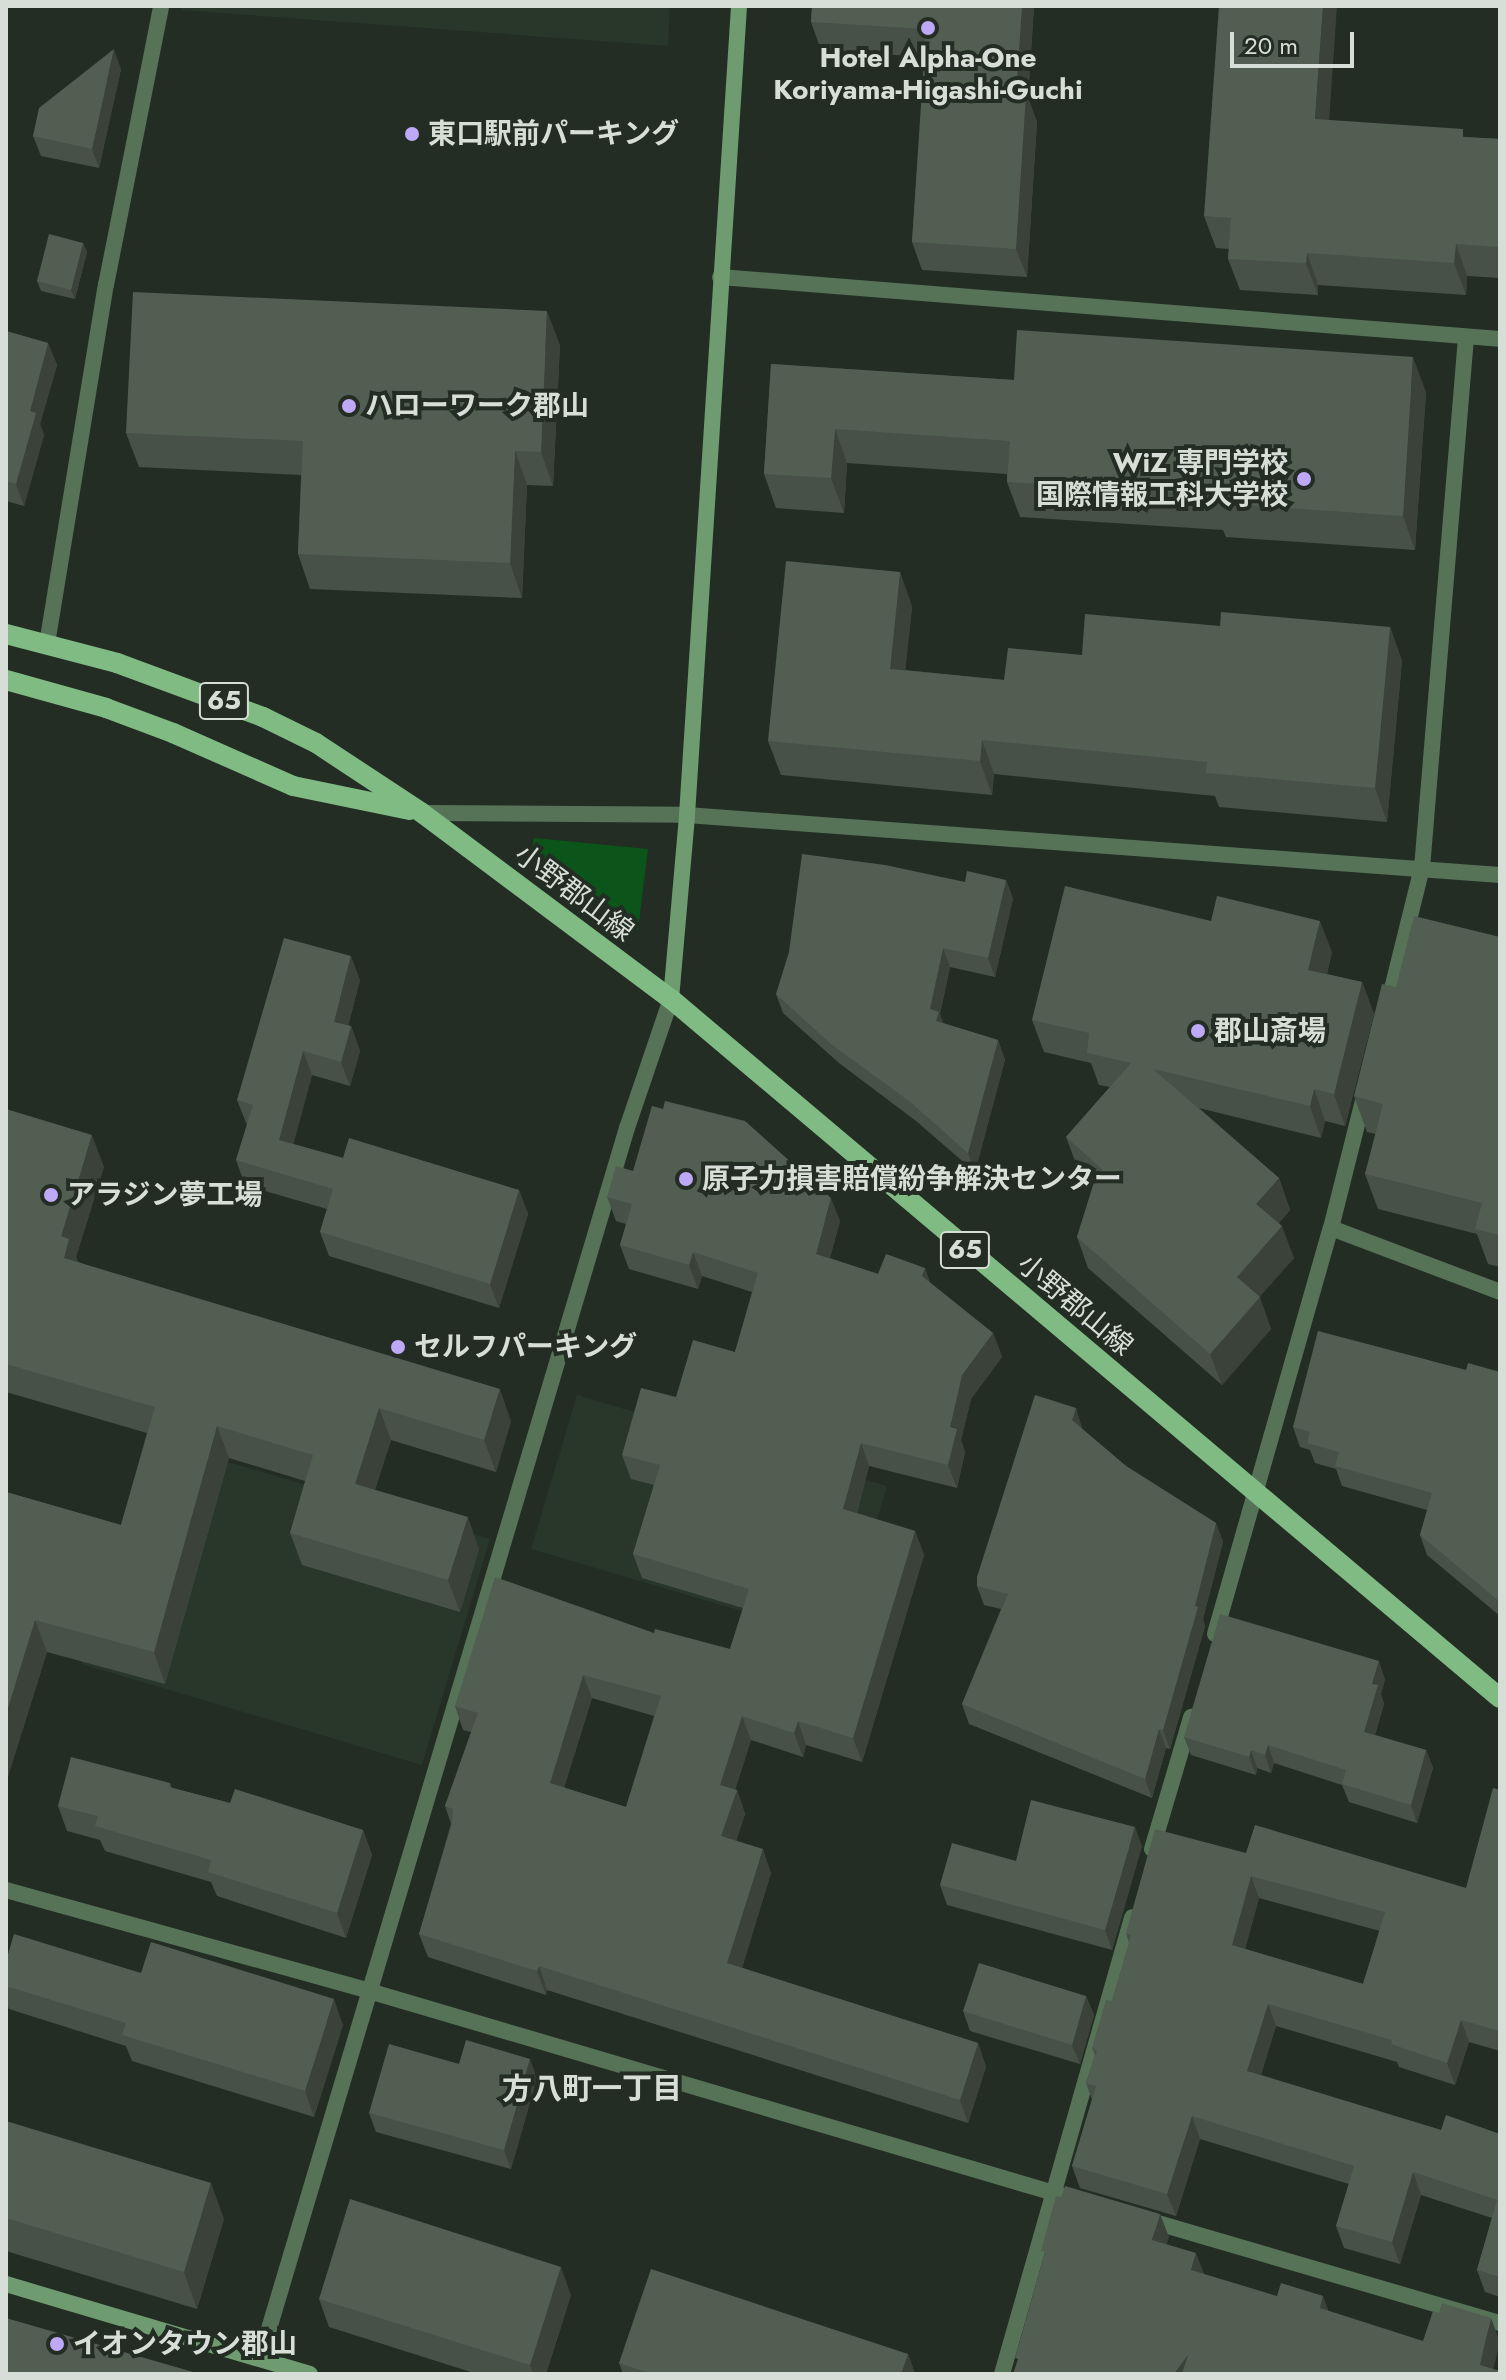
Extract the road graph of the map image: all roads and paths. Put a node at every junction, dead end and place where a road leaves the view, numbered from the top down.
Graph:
1 (161, 6) edge
2 (739, 6) edge
3 (720, 277) junction
4 (1466, 337) junction
5 (1500, 339) edge
6 (6, 634) edge
7 (47, 644) junction
8 (6, 680) edge
9 (422, 813) junction
10 (687, 815) junction
11 (1422, 868) junction
12 (1500, 875) edge
13 (671, 999) junction
14 (1385, 1016) edge
15 (1369, 1077) edge
16 (1331, 1228) junction
17 (1500, 1292) edge
18 (1255, 1492) junction
19 (1208, 1658) edge
20 (1500, 1698) edge
21 (1195, 1704) edge
22 (1146, 1872) edge
23 (6, 1890) edge
24 (1137, 1902) edge
25 (369, 1991) junction
26 (1052, 2192) junction
27 (1082, 2201) edge
28 (1127, 2214) edge
29 (6, 2284) edge
30 (1500, 2323) edge
31 (260, 2359) junction
32 (310, 2374) edge
33 (1002, 2374) edge

1 - 7 street
2 - 3 street
3 - 4 street
3 - 10 street
4 - 5 street
4 - 11 street
6 - 7 main road, 小野郡山線 / 65
7 - 9 main road, 小野郡山線 / 65
8 - 9 main road, 小野郡山線 / 65
9 - 10 street
9 - 13 main road, 小野郡山線 / 65
10 - 11 street
10 - 13 street
11 - 12 street
11 - 14 street
13 - 18 main road, 小野郡山線 / 65
13 - 25 street
15 - 16 street
16 - 17 street
16 - 18 street
18 - 19 street
18 - 20 main road, 小野郡山線 / 65
21 - 22 street
23 - 25 street
24 - 26 street
25 - 26 street
25 - 31 street
26 - 27 street
26 - 33 street
28 - 30 street
29 - 31 street
31 - 32 street

